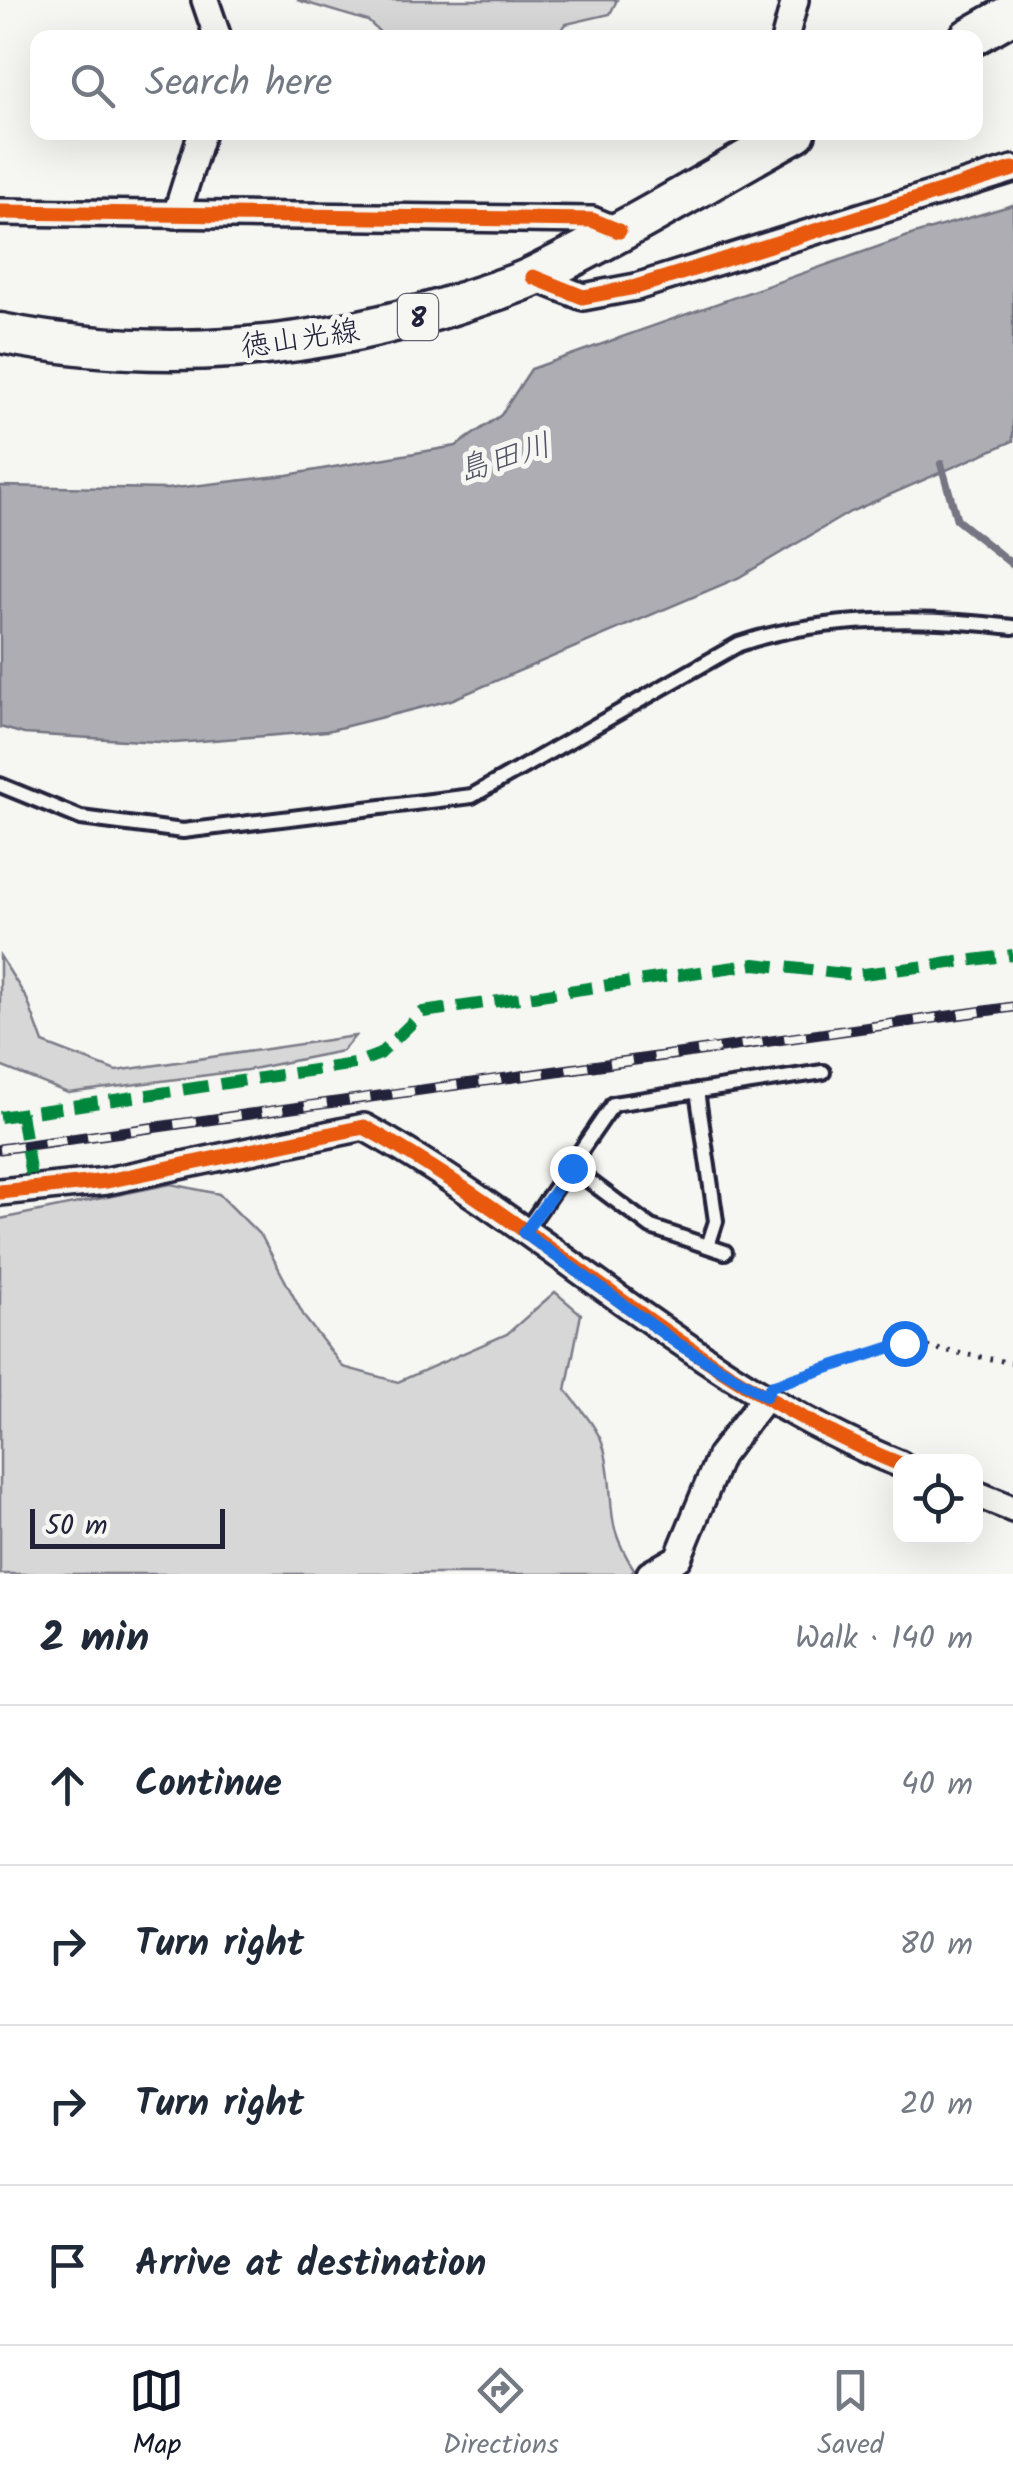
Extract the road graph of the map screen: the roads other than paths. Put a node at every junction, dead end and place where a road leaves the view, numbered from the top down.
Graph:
1 (205, 0) edge
2 (795, 0) edge
3 (1013, 13) edge
4 (215, 30) edge
5 (787, 30) edge
6 (982, 30) edge
7 (199, 140) edge
8 (782, 140) edge
9 (1013, 169) edge
10 (0, 212) edge
11 (176, 215) junction
12 (619, 231) junction
13 (533, 277) junction
14 (0, 333) edge
15 (1013, 627) edge
16 (0, 785) edge
17 (823, 1072) dead end
18 (697, 1091) junction
19 (572, 1168) junction
20 (0, 1192) edge
21 (524, 1233) junction
22 (708, 1246) junction
23 (725, 1252) dead end
24 (766, 1396) junction
25 (893, 1460) edge
26 (983, 1497) edge
27 (1013, 1509) edge
28 (679, 1566) edge
29 (650, 1574) edge

1 - 4 street
2 - 5 street
3 - 6 main road
7 - 11 street
8 - 12 main road, 徳山光線 / 8
9 - 13 street
10 - 11 street
11 - 12 street
12 - 13 main road, 徳山光線 / 8
13 - 14 main road, 徳山光線 / 8
15 - 16 lane
17 - 18 lane
18 - 19 lane
18 - 22 lane
19 - 21 lane
19 - 22 lane
20 - 21 street
21 - 24 street
22 - 23 lane
24 - 25 street
24 - 28 street
26 - 27 street
28 - 29 street

